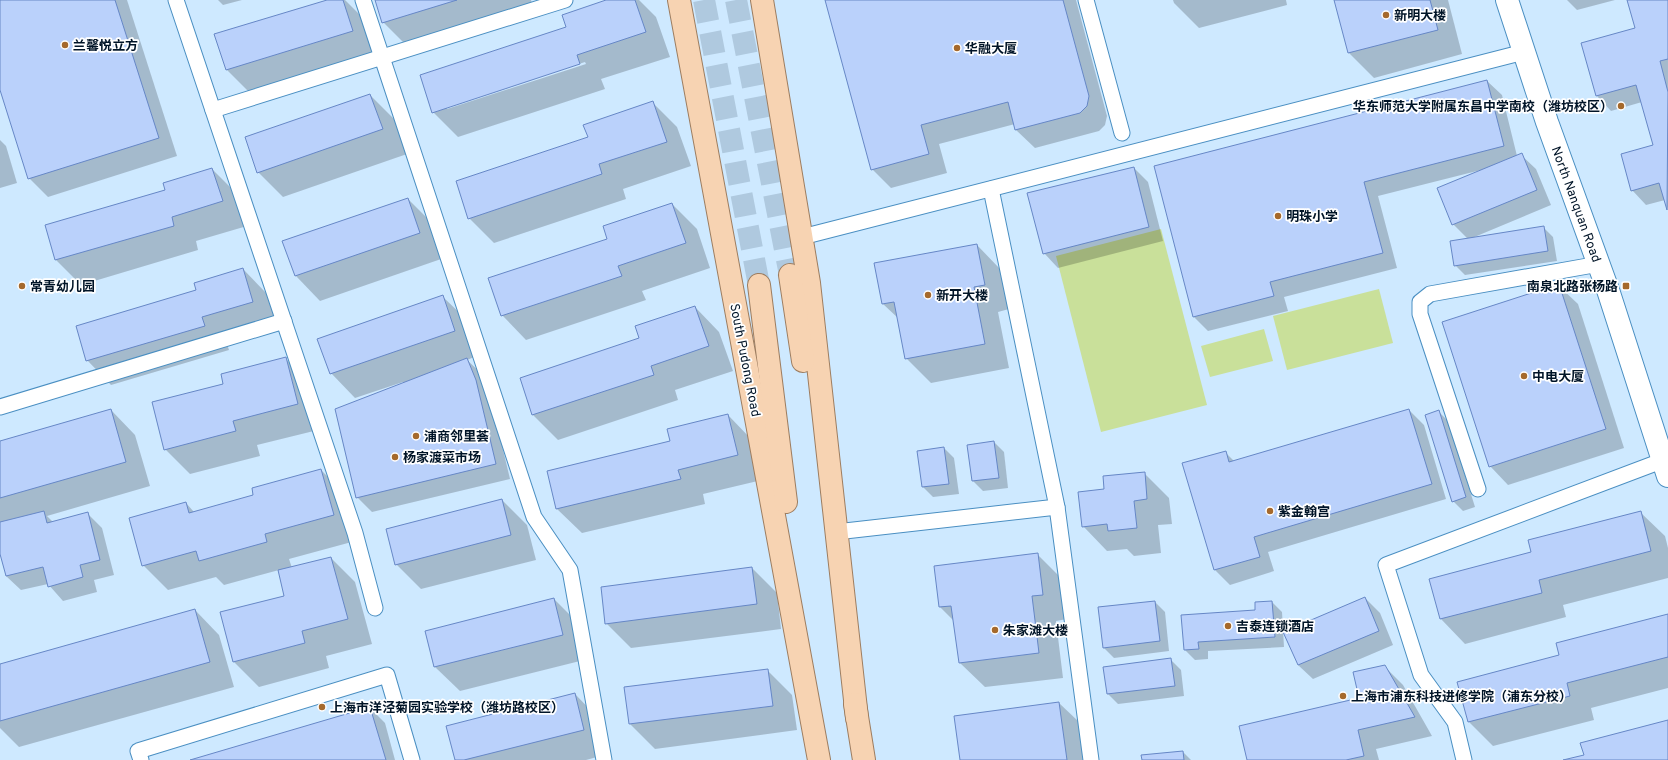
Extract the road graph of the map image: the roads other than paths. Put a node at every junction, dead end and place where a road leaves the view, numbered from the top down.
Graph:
1 (176, 0) edge
2 (363, 0) edge
3 (565, 0) edge
4 (679, 0) edge
5 (762, 0) edge
6 (1086, 0) edge
7 (1507, 0) edge
8 (1524, 52) junction
9 (381, 57) junction
10 (213, 110) junction
11 (1122, 133) dead end
12 (991, 188) junction
13 (802, 237) junction
14 (1599, 264) junction
15 (790, 275) tunnel mouth
16 (759, 285) tunnel mouth
17 (284, 321) junction
18 (0, 407) edge
19 (1666, 468) edge
20 (1478, 489) dead end
21 (1057, 507) junction
22 (836, 532) junction
23 (375, 608) dead end
24 (857, 718) junction
25 (813, 721) junction
26 (141, 760) edge
27 (412, 760) edge
28 (604, 760) edge
29 (819, 760) edge
30 (864, 760) edge
31 (1091, 760) edge
32 (1464, 760) edge

1 - 10 lane
2 - 9 lane
3 - 9 lane
4 - 25 main road, South Pudong Road
5 - 13 main road
6 - 11 lane
7 - 8 street, North Nanquan Road
8 - 12 lane
8 - 14 street, North Nanquan Road
9 - 10 lane
9 - 28 lane
10 - 17 lane
12 - 13 lane
12 - 21 lane
13 - 22 main road
14 - 19 street, North Nanquan Road
14 - 20 lane
15 - 24 main road
16 - 25 main road, South Pudong Road
17 - 18 lane
17 - 23 lane
19 - 32 lane
21 - 22 lane
21 - 31 lane
22 - 24 main road
24 - 30 main road
25 - 29 main road, South Pudong Road
26 - 27 lane

